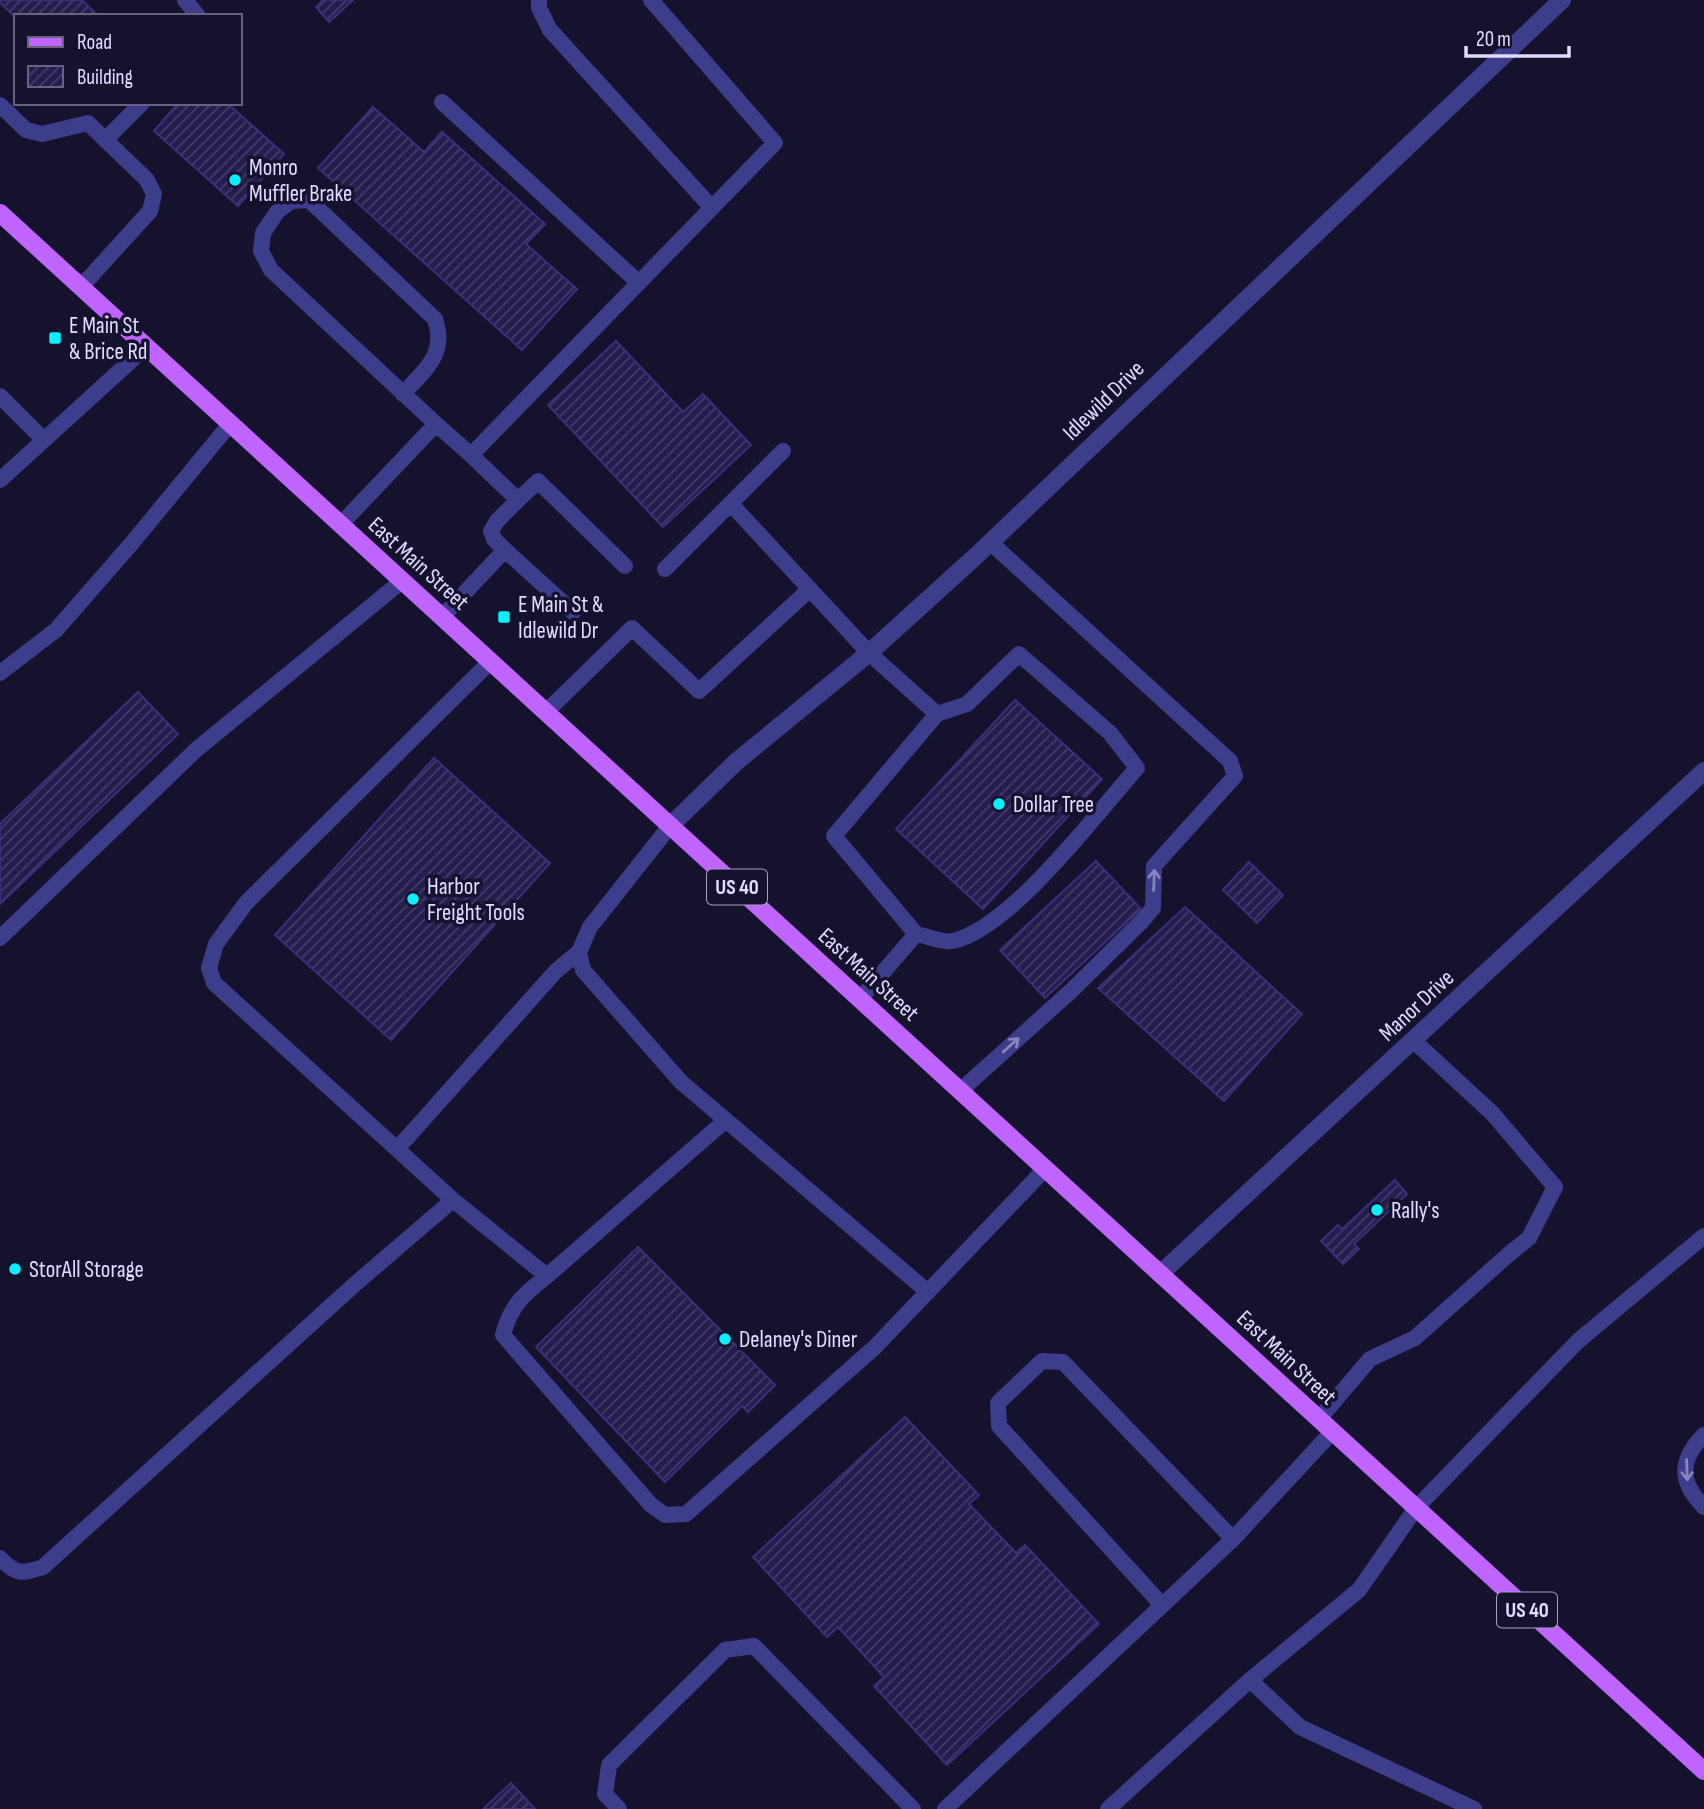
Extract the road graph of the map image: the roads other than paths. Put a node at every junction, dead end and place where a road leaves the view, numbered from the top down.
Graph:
1 (185, 0) edge
2 (539, 0) edge
3 (651, 0) edge
4 (1562, 0) edge
5 (196, 14) edge
6 (442, 102) dead end
7 (0, 105) edge
8 (140, 105) edge
9 (105, 140) junction
10 (712, 208) junction
11 (0, 214) edge
12 (639, 283) junction
13 (81, 287) junction
14 (146, 346) junction
15 (404, 394) junction
16 (0, 396) edge
17 (230, 424) junction
18 (436, 424) junction
19 (44, 440) junction
20 (783, 451) dead end
21 (471, 456) junction
22 (0, 480) edge
23 (518, 500) junction
24 (730, 504) junction
25 (341, 524) junction
26 (990, 542) junction
27 (505, 550) junction
28 (625, 566) dead end
29 (665, 569) dead end
30 (402, 580) junction
31 (810, 589) junction
32 (573, 612) dead end
33 (442, 617) junction
34 (869, 653) junction
35 (490, 662) junction
36 (0, 673) edge
37 (545, 712) junction
38 (937, 714) junction
39 (1704, 771) edge
40 (670, 826) junction
41 (916, 934) junction
42 (0, 938) edge
43 (579, 952) junction
44 (860, 999) junction
45 (1414, 1041) junction
46 (960, 1091) junction
47 (726, 1120) junction
48 (397, 1149) junction
49 (1045, 1169) junction
50 (453, 1200) junction
51 (1704, 1237) edge
52 (1160, 1274) junction
53 (547, 1276) junction
54 (928, 1292) junction
55 (1319, 1419) junction
56 (1332, 1432) junction
57 (1704, 1435) edge
58 (1704, 1507) edge
59 (1416, 1508) junction
60 (1233, 1539) junction
61 (0, 1558) edge
62 (1163, 1605) junction
63 (1250, 1680) junction
64 (1704, 1771) edge
65 (619, 1809) edge
66 (913, 1809) edge
67 (945, 1809) edge
68 (1108, 1809) edge
69 (1474, 1809) edge

1 - 5 lane
2 - 10 lane
3 - 10 lane
4 - 26 street, Idlewild Drive
6 - 12 lane
7 - 9 lane
8 - 9 lane
9 - 13 lane
10 - 12 lane
11 - 13 main road, East Main Street / US 40
12 - 21 lane
13 - 14 main road, East Main Street / US 40
14 - 17 main road, East Main Street / US 40
14 - 19 lane
15 - 15 lane
15 - 18 lane
16 - 19 lane
17 - 25 main road, East Main Street / US 40
17 - 36 lane
18 - 21 lane
18 - 25 lane
19 - 22 lane
20 - 24 lane
21 - 23 lane
23 - 27 lane
23 - 28 lane
24 - 29 lane
24 - 31 lane
25 - 30 main road, East Main Street / US 40
26 - 34 street, Idlewild Drive
46 -> 26 lane
27 - 32 lane
27 - 33 lane
30 - 33 main road, East Main Street / US 40
30 - 42 lane
31 - 34 lane
31 - 37 lane
33 - 35 main road, East Main Street / US 40
34 - 38 lane
34 - 40 street, Idlewild Drive
35 - 37 main road, East Main Street / US 40
35 - 48 lane
37 - 40 main road, East Main Street / US 40
38 - 41 lane
38 - 41 lane
39 - 45 street, Manor Drive
40 - 43 lane
40 - 44 main road, East Main Street / US 40
41 - 44 lane
43 - 47 lane
43 - 48 lane
44 - 46 main road, East Main Street / US 40
45 - 52 street, Manor Drive
45 - 55 lane
46 - 49 main road, East Main Street / US 40
47 - 53 lane
47 - 54 lane
48 - 50 lane
49 - 52 main road, East Main Street / US 40
49 - 54 lane
50 - 53 lane
50 - 61 lane
51 - 59 lane
52 - 55 main road, East Main Street / US 40
53 - 54 lane
55 - 56 main road, East Main Street / US 40
56 - 59 main road, East Main Street / US 40
56 - 60 lane
57 -> 58 lane
59 - 63 lane
59 - 64 main road, East Main Street / US 40
60 - 62 lane
60 - 62 lane
62 - 67 lane
63 - 68 lane
63 - 69 lane
65 - 66 lane

